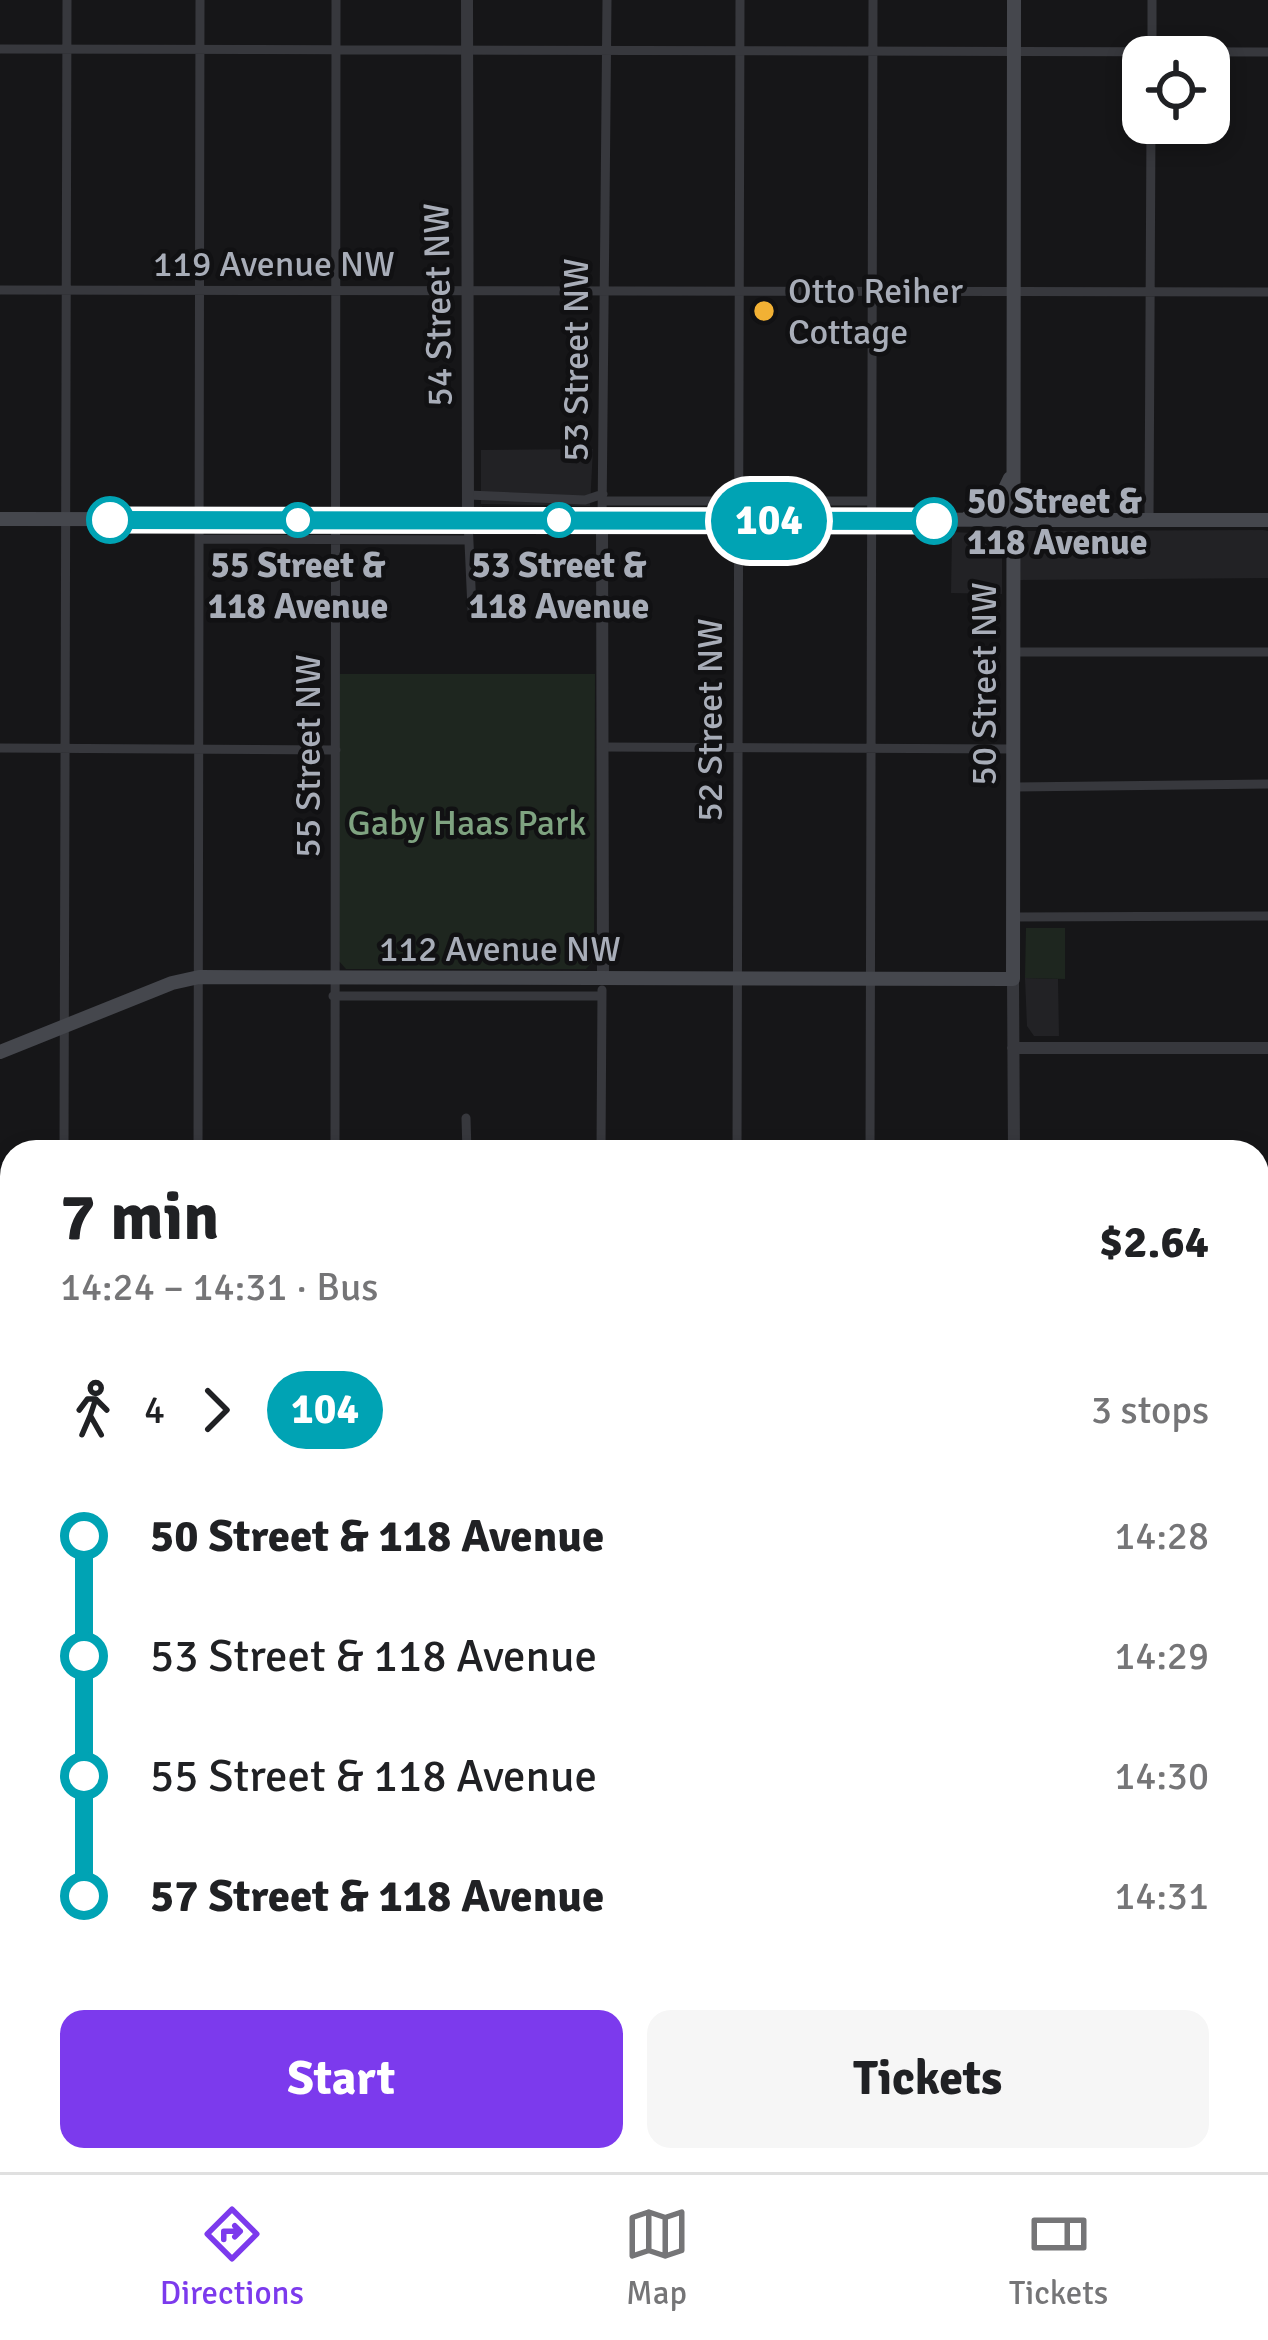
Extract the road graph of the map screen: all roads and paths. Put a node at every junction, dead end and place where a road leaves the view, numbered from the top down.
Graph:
1 (67, 0) edge
2 (200, 0) edge
3 (336, 0) edge
4 (467, 0) edge
5 (607, 0) edge
6 (740, 0) edge
7 (873, 0) edge
8 (1014, 0) edge
9 (1152, 0) edge
10 (1152, 36) edge
11 (0, 49) edge
12 (67, 49) junction
13 (200, 50) junction
14 (336, 50) junction
15 (467, 51) junction
16 (606, 51) junction
17 (740, 52) junction
18 (873, 52) junction
19 (1268, 52) edge
20 (1014, 53) junction
21 (1230, 53) edge
22 (1122, 55) edge
23 (1151, 144) edge
24 (0, 290) edge
25 (67, 290) junction
26 (200, 290) junction
27 (335, 290) junction
28 (465, 291) junction
29 (606, 291) junction
30 (741, 291) junction
31 (872, 292) junction
32 (1014, 292) junction
33 (1151, 292) junction
34 (1268, 292) edge
35 (1013, 468) junction
36 (468, 495) junction
37 (603, 497) junction
38 (736, 501) junction
39 (870, 501) junction
40 (0, 520) edge
41 (65, 520) junction
42 (199, 520) junction
43 (333, 520) junction
44 (468, 520) junction
45 (602, 520) junction
46 (1149, 520) junction
47 (1268, 520) edge
48 (736, 521) junction
49 (870, 521) junction
50 (962, 521) junction
51 (1014, 521) junction
52 (200, 539) junction
53 (334, 540) junction
54 (467, 540) junction
55 (472, 609) dead end
56 (1013, 652) junction
57 (1268, 652) edge
58 (602, 747) junction
59 (0, 748) edge
60 (64, 748) junction
61 (736, 748) junction
62 (199, 749) junction
63 (870, 749) junction
64 (1013, 749) junction
65 (336, 750) junction
66 (1268, 784) edge
67 (1013, 787) junction
68 (1268, 916) edge
69 (1014, 917) junction
70 (199, 977) junction
71 (333, 978) junction
72 (602, 978) junction
73 (737, 978) junction
74 (871, 978) junction
75 (1013, 979) junction
76 (333, 996) junction
77 (602, 996) junction
78 (64, 1026) junction
79 (1013, 1048) junction
80 (1268, 1048) edge
81 (0, 1052) edge
82 (466, 1118) dead end
83 (64, 1140) edge
84 (198, 1140) edge
85 (335, 1140) edge
86 (466, 1140) edge
87 (601, 1140) edge
88 (736, 1140) edge
89 (870, 1140) edge
90 (1014, 1140) edge

1 - 12 street
2 - 13 street
3 - 14 street, 55 Street NW
4 - 15 street, 54 Street NW
5 - 16 street, 53 Street NW
6 - 17 street, 52 Street NW
7 - 18 street
8 - 20 main road, 50 Street NW
9 - 10 street
11 - 12 street
12 - 13 street
12 - 25 street
13 - 14 street
13 - 26 street
14 - 15 street
14 - 27 street, 55 Street NW
15 - 16 street
15 - 28 street, 54 Street NW
16 - 17 street
16 - 29 street, 53 Street NW
17 - 18 street
17 - 30 street, 52 Street NW
18 - 20 street
18 - 31 street
19 - 21 street
20 - 22 street
20 - 32 main road, 50 Street NW
23 - 33 street
24 - 25 street, 119 Avenue NW
25 - 26 street, 119 Avenue NW
25 - 41 street
26 - 27 street, 119 Avenue NW
26 - 42 street
27 - 28 street, 119 Avenue NW
27 - 43 street, 55 Street NW
28 - 29 street, 119 Avenue NW
28 - 36 street, 54 Street NW
29 - 30 street, 119 Avenue NW
29 - 37 street, 53 Street NW
30 - 31 street, 119 Avenue NW
30 - 38 street, 52 Street NW
31 - 32 street, 119 Avenue NW
31 - 39 street
32 - 33 street, 119 Avenue NW
32 - 35 main road, 50 Street NW
33 - 34 street, 119 Avenue NW
33 - 46 street
35 - 50 main road
35 - 51 main road, 50 Street NW
36 - 37 street
36 - 44 street, 54 Street NW
37 - 38 street
37 - 45 street, 53 Street NW
38 - 39 street
38 - 48 street, 52 Street NW
39 - 49 street
40 - 41 main road
41 - 42 main road
41 - 60 street
42 - 43 main road
42 - 52 street
43 - 44 main road
43 - 53 street, 55 Street NW
44 - 45 main road
44 - 54 street, 54 Street NW
45 - 48 main road
45 - 58 street, 53 Street NW
46 - 47 main road
46 - 51 main road
48 - 49 main road
48 - 61 street, 52 Street NW
49 - 50 main road
49 - 63 street
50 - 51 main road
51 - 56 main road, 50 Street NW
52 - 53 street
52 - 62 street
53 - 54 street
53 - 65 street, 55 Street NW
54 - 55 street, 54 Street NW
56 - 57 street
56 - 64 main road, 50 Street NW
58 - 61 street
58 - 72 street, 53 Street NW
59 - 60 street
60 - 62 street
60 - 78 street
61 - 63 street
61 - 73 street, 52 Street NW
62 - 65 street
62 - 70 street
63 - 64 street
63 - 74 street
64 - 67 main road, 50 Street NW
65 - 71 street, 55 Street NW
66 - 67 street
67 - 69 main road, 50 Street NW
68 - 69 street
69 - 75 main road, 50 Street NW
70 - 71 main road, 112 Avenue NW
70 - 78 main road, 112 Avenue NW
70 - 84 street
71 - 72 main road, 112 Avenue NW
71 - 76 street, 55 Street NW
72 - 73 main road, 112 Avenue NW
72 - 77 street, 53 Street NW
73 - 74 main road, 112 Avenue NW
73 - 88 street, 52 Street NW
74 - 75 main road, 112 Avenue NW
74 - 89 street
75 - 79 street, 50 Street NW
76 - 77 street, 112 Avenue NW
76 - 85 street, 55 Street NW
77 - 87 street, 53 Street NW
78 - 81 main road, 112 Avenue NW
78 - 83 street
79 - 80 street
79 - 90 street, 50 Street NW
82 - 86 street

